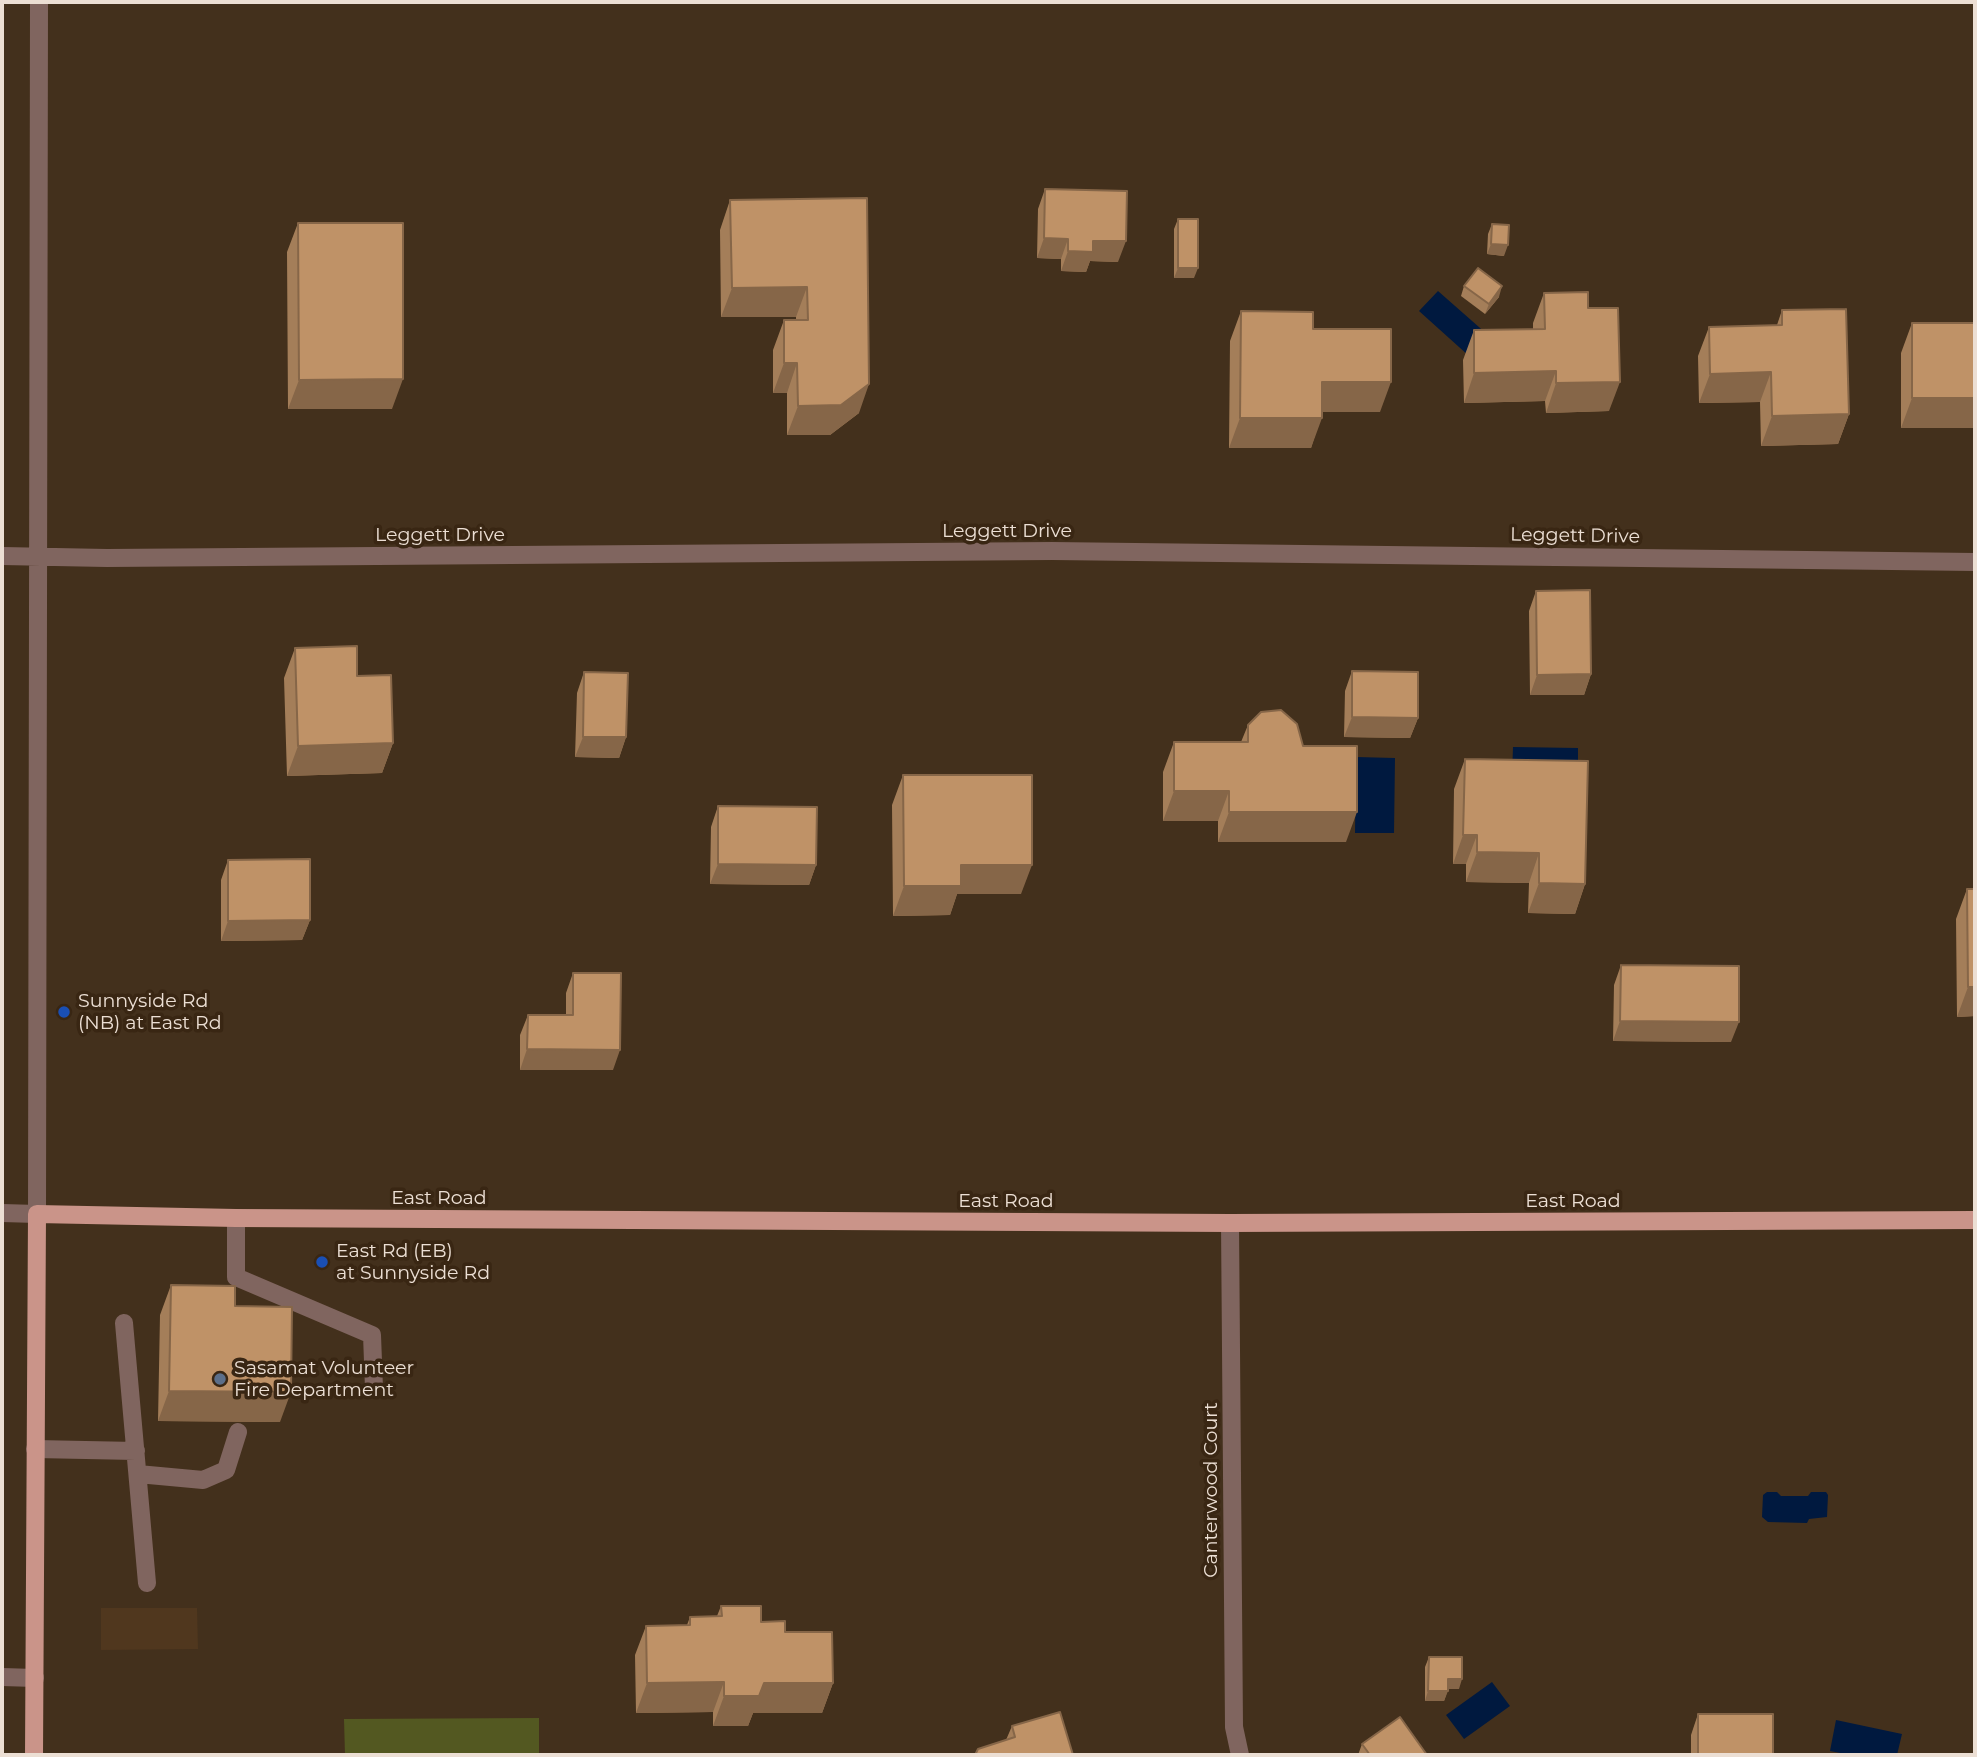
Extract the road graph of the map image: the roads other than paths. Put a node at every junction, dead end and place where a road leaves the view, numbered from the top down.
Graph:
1 (39, 2) edge
2 (2, 556) edge
3 (40, 558) junction
4 (1975, 562) edge
5 (2, 1213) edge
6 (37, 1214) junction
7 (236, 1218) junction
8 (1975, 1220) edge
9 (1230, 1223) junction
10 (124, 1323) dead end
11 (374, 1388) dead end
12 (238, 1432) dead end
13 (35, 1449) junction
14 (136, 1451) junction
15 (138, 1474) junction
16 (147, 1583) dead end
17 (2, 1677) edge
18 (35, 1678) junction
19 (34, 1755) edge
20 (1240, 1755) edge

1 - 3 street
2 - 3 street, Leggett Drive
3 - 4 street, Leggett Drive
3 - 6 street
5 - 6 street
6 - 7 main road, East Road
6 - 13 main road
7 - 9 main road, East Road
7 - 11 street
8 - 9 main road, East Road
9 - 20 street, Canterwood Court
10 - 14 street
12 - 15 street
13 - 14 street
13 - 18 main road
14 - 15 street
15 - 16 street
17 - 18 street
18 - 19 main road

